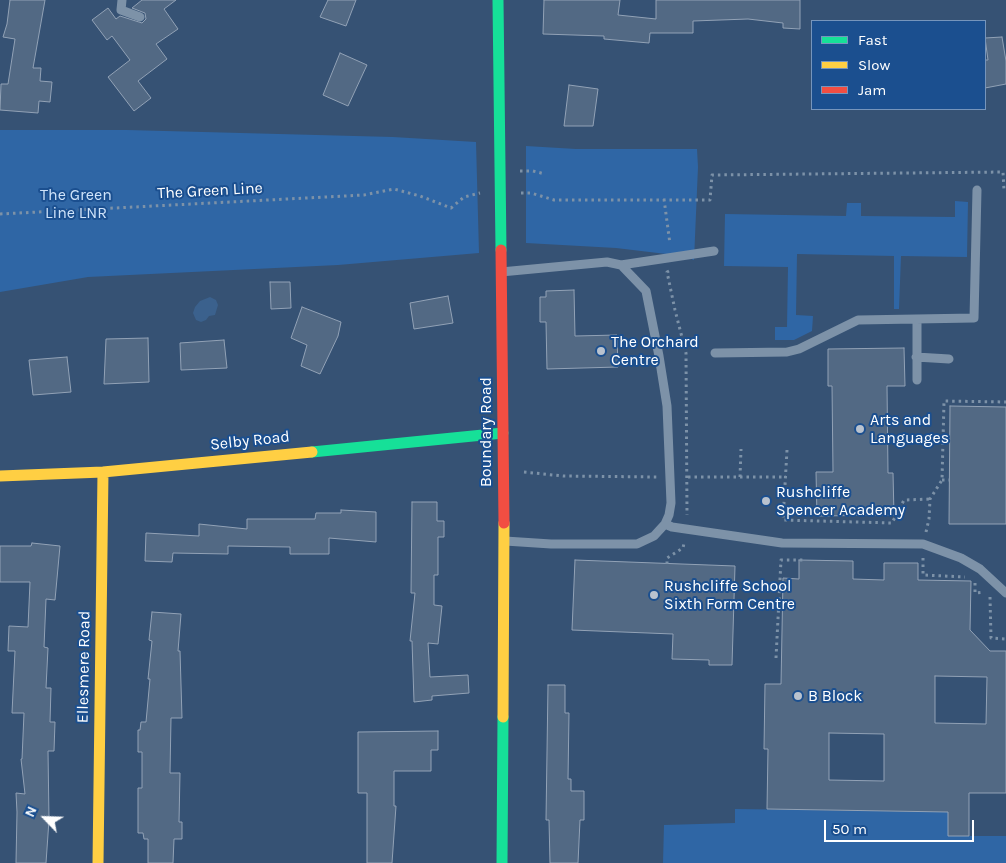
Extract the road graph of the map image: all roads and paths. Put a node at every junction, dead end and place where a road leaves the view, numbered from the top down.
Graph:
1 (122, 0) edge
2 (498, 0) edge
3 (140, 18) dead end
4 (514, 171) dead end
5 (546, 174) dead end
6 (977, 190) dead end
7 (1006, 190) edge
8 (500, 192) junction
9 (664, 199) junction
10 (0, 214) edge
11 (714, 251) dead end
12 (672, 258) junction
13 (621, 265) junction
14 (501, 272) junction
15 (917, 319) junction
16 (686, 353) dead end
17 (715, 353) dead end
18 (916, 357) junction
19 (950, 359) dead end
20 (916, 380) dead end
21 (1006, 402) edge
22 (503, 433) junction
23 (741, 449) dead end
24 (787, 450) dead end
25 (503, 470) junction
26 (103, 472) junction
27 (0, 476) edge
28 (660, 477) dead end
29 (688, 477) dead end
30 (740, 477) junction
31 (786, 477) junction
32 (942, 480) junction
33 (950, 480) dead end
34 (930, 499) junction
35 (929, 519) dead end
36 (665, 524) junction
37 (504, 542) junction
38 (915, 558) dead end
39 (809, 560) dead end
40 (966, 577) dead end
41 (974, 577) dead end
42 (1006, 593) edge
43 (1006, 639) edge
44 (776, 658) dead end
45 (98, 863) edge
46 (502, 863) edge

1 - 3 lane
2 - 8 street, Boundary Road
4 - 5 path
6 - 15 lane
7 - 9 path
8 - 9 path
8 - 10 path, The Green Line
8 - 14 street, Boundary Road
9 - 12 path
11 - 12 lane
12 - 13 lane
12 - 16 path
13 - 14 lane
13 - 36 lane
14 - 22 street, Boundary Road
15 - 17 lane
15 - 18 lane
18 - 19 lane
18 - 20 lane
21 - 32 path
22 - 25 street, Boundary Road
22 - 26 street, Selby Road
23 - 30 path
24 - 31 path
25 - 28 path
25 - 37 street, Boundary Road
26 - 27 street, Selby Road
26 - 45 street, Ellesmere Road
29 - 30 path
30 - 31 path
31 - 34 path
32 - 33 path
32 - 34 path
34 - 35 path
36 - 37 lane
36 - 42 lane
37 - 46 street, Boundary Road
38 - 40 path
39 - 44 path
41 - 43 path

